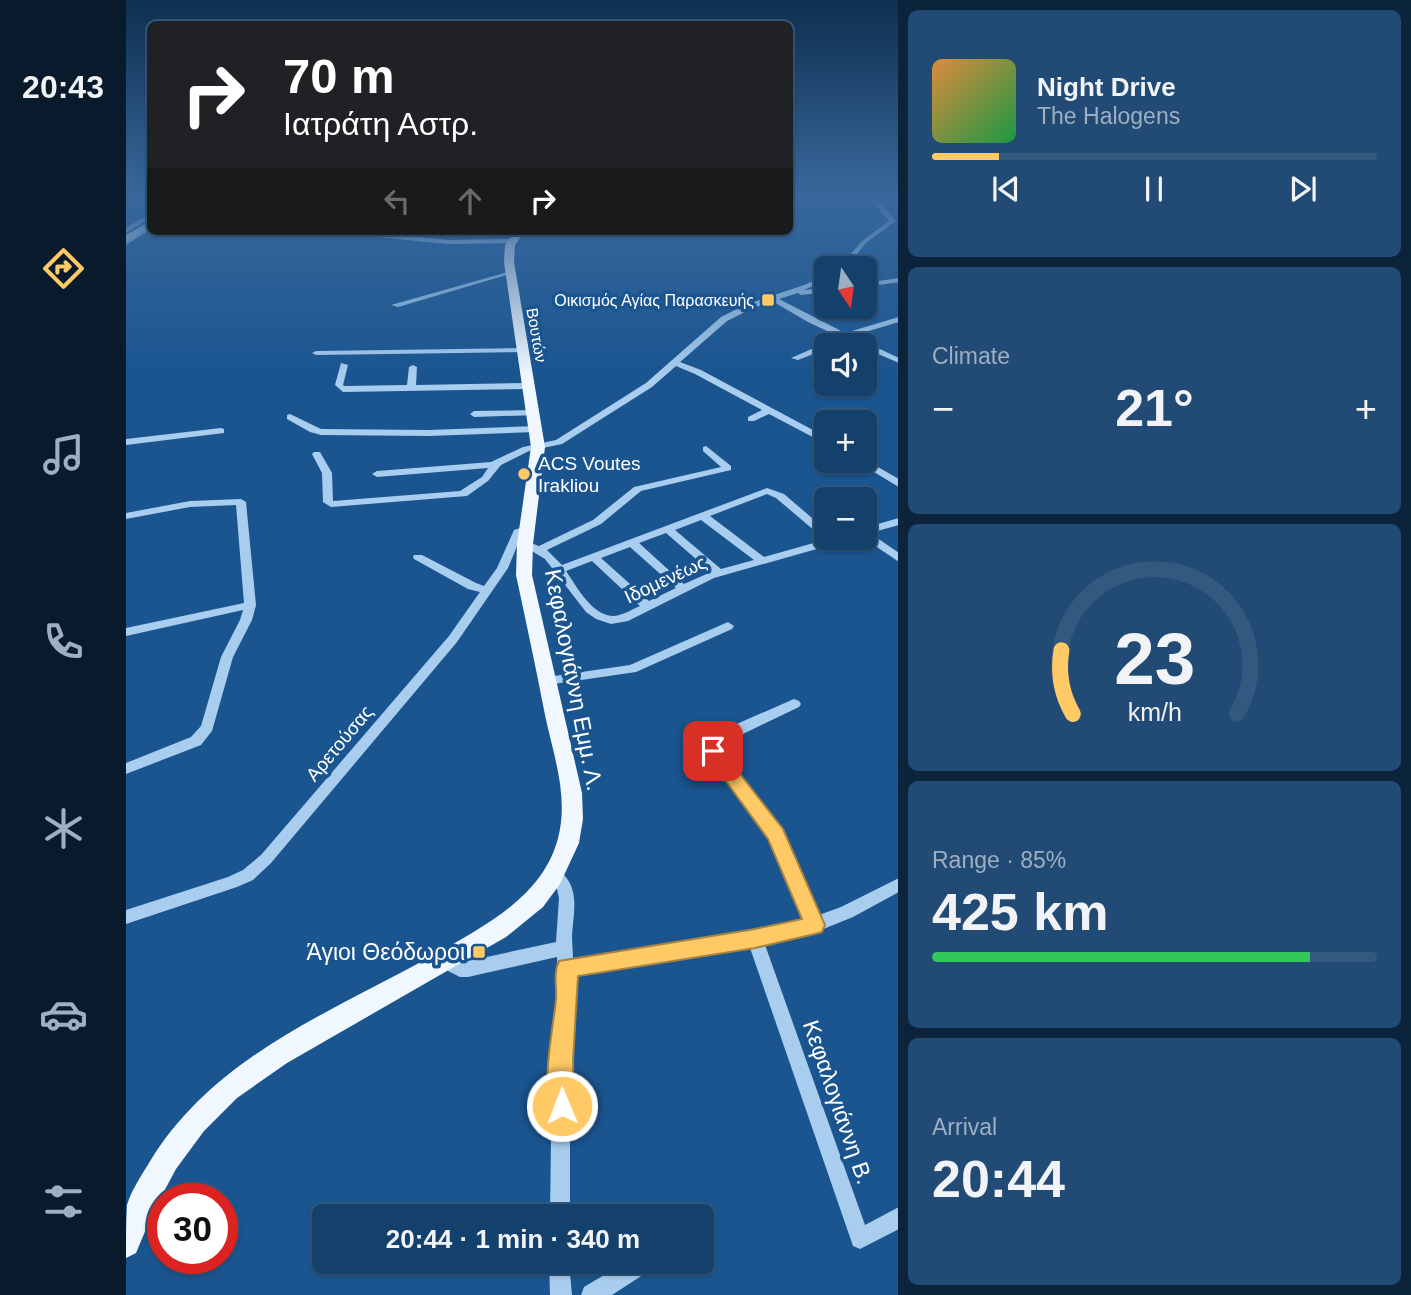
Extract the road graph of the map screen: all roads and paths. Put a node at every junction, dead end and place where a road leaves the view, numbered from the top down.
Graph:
1 (509, 254) edge
2 (510, 273) junction
3 (898, 280) edge
4 (814, 282) edge
5 (877, 283) edge
6 (814, 291) edge
7 (787, 293) junction
8 (772, 298) junction
9 (395, 305) dead end
10 (898, 319) edge
11 (838, 333) edge
12 (858, 333) edge
13 (523, 350) junction
14 (814, 351) edge
15 (877, 351) edge
16 (316, 354) dead end
17 (795, 358) dead end
18 (898, 361) edge
19 (674, 362) junction
20 (344, 365) dead end
21 (413, 367) dead end
22 (529, 386) junction
23 (411, 388) junction
24 (768, 411) junction
25 (534, 412) junction
26 (474, 414) dead end
27 (290, 417) dead end
28 (751, 419) dead end
29 (536, 429) junction
30 (221, 431) dead end
31 (814, 435) edge
32 (126, 442) edge
33 (706, 449) dead end
34 (537, 453) junction
35 (317, 454) dead end
36 (496, 464) junction
37 (877, 471) edge
38 (377, 474) dead end
39 (898, 484) edge
40 (126, 516) edge
41 (701, 516) junction
42 (898, 522) edge
43 (814, 525) edge
44 (667, 528) junction
45 (877, 529) edge
46 (531, 541) junction
47 (631, 542) junction
48 (877, 543) edge
49 (814, 544) edge
50 (418, 557) dead end
51 (594, 557) junction
52 (898, 559) edge
53 (763, 562) junction
54 (559, 570) junction
55 (719, 573) junction
56 (682, 587) junction
57 (487, 590) junction
58 (250, 605) junction
59 (647, 606) junction
60 (728, 626) dead end
61 (126, 632) edge
62 (547, 681) junction
63 (794, 704) dead end
64 (126, 769) edge
65 (554, 876) junction
66 (898, 884) edge
67 (126, 917) edge
68 (815, 925) junction
69 (755, 939) junction
70 (564, 948) junction
71 (444, 961) junction
72 (566, 968) junction
73 (560, 1204) edge
74 (898, 1217) edge
75 (126, 1243) edge
76 (559, 1274) edge
77 (626, 1274) edge
78 (561, 1295) edge
79 (592, 1295) edge

1 - 2 main road, Βουτών
2 - 9 street
2 - 13 main road, Βουτών
3 - 5 street
4 - 7 street
6 - 7 street
7 - 8 street
8 - 11 street
8 - 19 street
10 - 12 street
13 - 16 street
13 - 22 main road, Βουτών
14 - 17 street
15 - 18 street
19 - 24 street
19 - 34 street
20 - 23 street
21 - 23 street
22 - 23 street
22 - 25 main road, Βουτών
24 - 28 street
24 - 31 street
25 - 26 street
25 - 29 main road, Βουτών
27 - 29 street
29 - 34 main road, Βουτών
30 - 32 street
33 - 46 street
34 - 36 street
34 - 46 main road, Κεφαλογιάννη Εμμ. Λ.
35 - 36 street
36 - 38 street
37 - 39 street
40 - 58 street
41 - 43 street
41 - 44 street
41 - 53 street
42 - 45 street
44 - 47 street
44 - 55 street
46 - 54 street, Ιδομενέως
46 - 57 street, Αρετούσας
46 - 62 main road, Κεφαλογιάννη Εμμ. Λ.
47 - 51 street
47 - 56 street
48 - 52 street
49 - 53 street, Ιδομενέως
50 - 57 street
51 - 54 street
51 - 59 street
53 - 55 street, Ιδομενέως
54 - 59 street, Ιδομενέως
55 - 56 street, Ιδομενέως
56 - 59 street, Ιδομενέως
57 - 67 street, Αρετούσας
58 - 61 street
58 - 64 street
60 - 62 street
62 - 65 main road, Κεφαλογιάννη Εμμ. Λ.
63 - 68 street
65 - 70 street
65 - 71 main road, Κεφαλογιάννη Εμμ. Λ.
66 - 68 street
68 - 69 street
69 - 72 street
69 - 74 street, Κεφαλογιάννη Β.
70 - 71 street
70 - 72 street
71 - 75 main road, Κεφαλογιάννη Εμμ. Λ.
72 - 73 street
76 - 78 street
77 - 79 street

